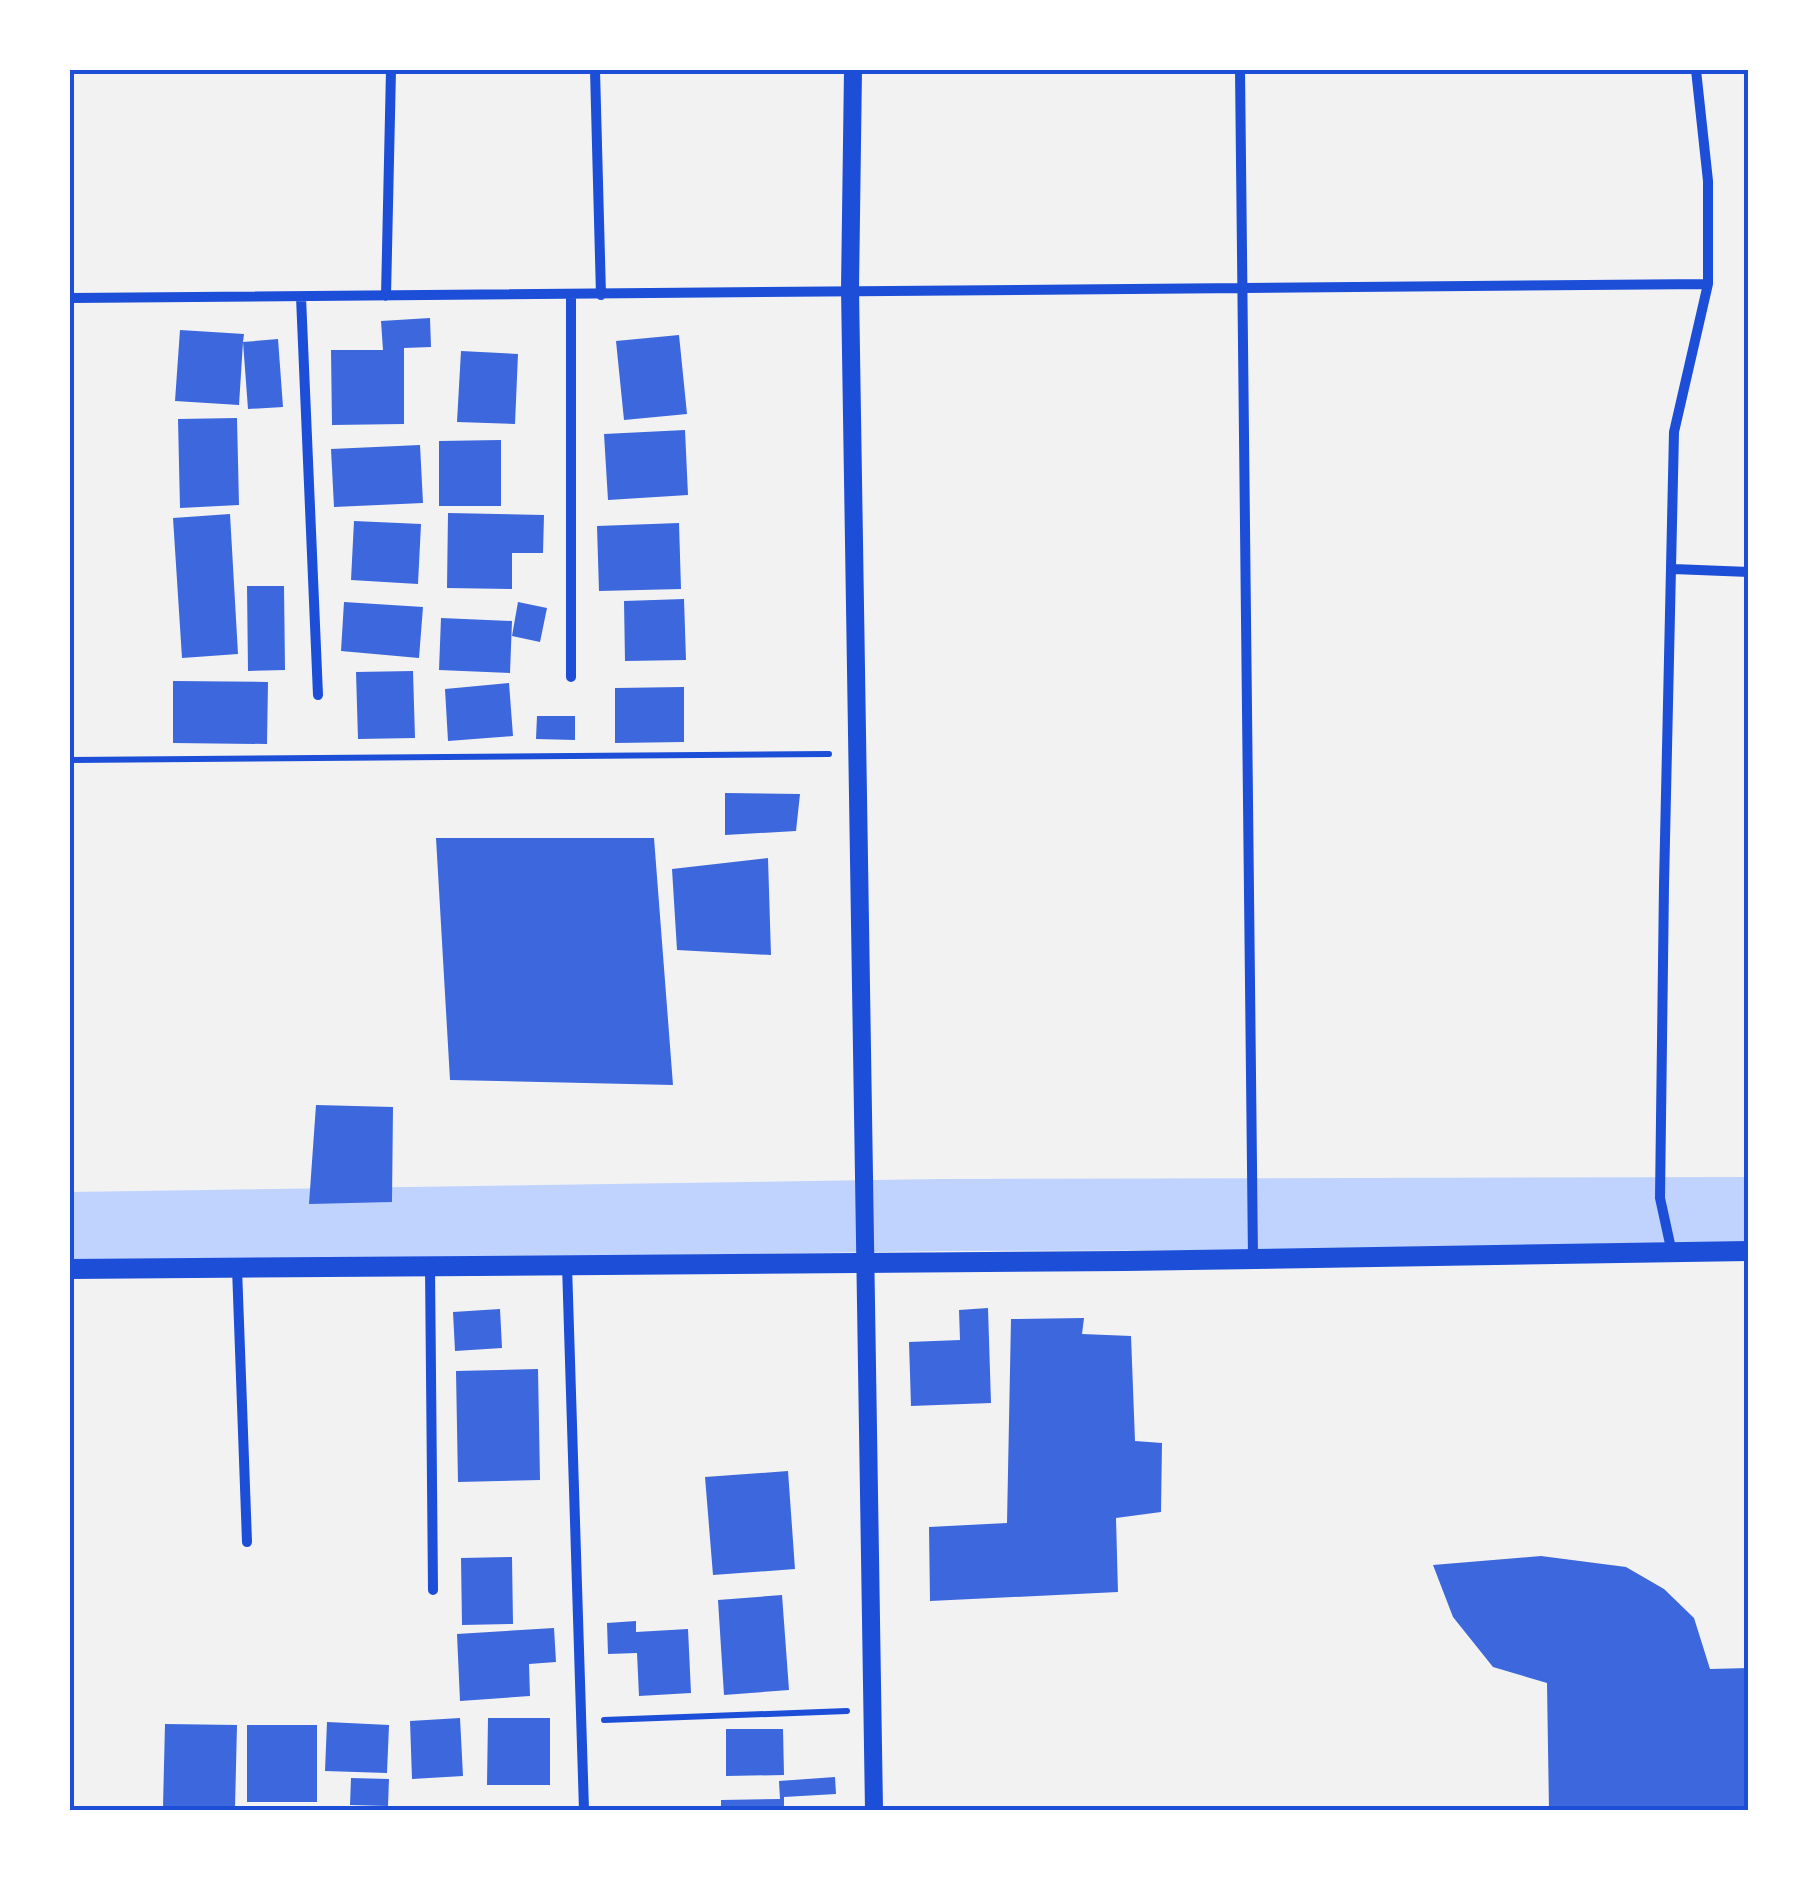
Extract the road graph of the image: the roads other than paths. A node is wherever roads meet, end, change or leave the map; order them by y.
1 (391, 70) edge
2 (595, 70) edge
3 (852, 70) edge
4 (1240, 70) edge
5 (1696, 70) edge
6 (1708, 284) junction
7 (850, 288) junction
8 (1239, 290) junction
9 (571, 295) junction
10 (601, 295) junction
11 (386, 296) junction
12 (301, 297) junction
13 (70, 298) edge
14 (1673, 569) junction
15 (1749, 572) edge
16 (571, 677) dead end
17 (318, 694) dead end
18 (1749, 1251) edge
19 (1672, 1253) junction
20 (1253, 1258) junction
21 (867, 1262) junction
22 (567, 1265) junction
23 (430, 1266) junction
24 (237, 1267) junction
25 (70, 1269) edge
26 (247, 1542) dead end
27 (433, 1590) dead end
28 (584, 1810) edge
29 (874, 1810) edge

1 - 11 street
2 - 10 street
3 - 7 street
4 - 8 street
5 - 6 street
6 - 8 street
6 - 14 street
7 - 8 street
7 - 10 street
7 - 21 street
8 - 20 street
9 - 10 street
9 - 11 street
9 - 16 street
11 - 12 street
12 - 13 street
12 - 17 street
14 - 15 street
14 - 19 street
18 - 19 main road
19 - 20 main road
20 - 21 main road
21 - 22 main road
21 - 29 street
22 - 23 main road
22 - 28 street
23 - 24 main road
23 - 27 street
24 - 25 main road
24 - 26 street

